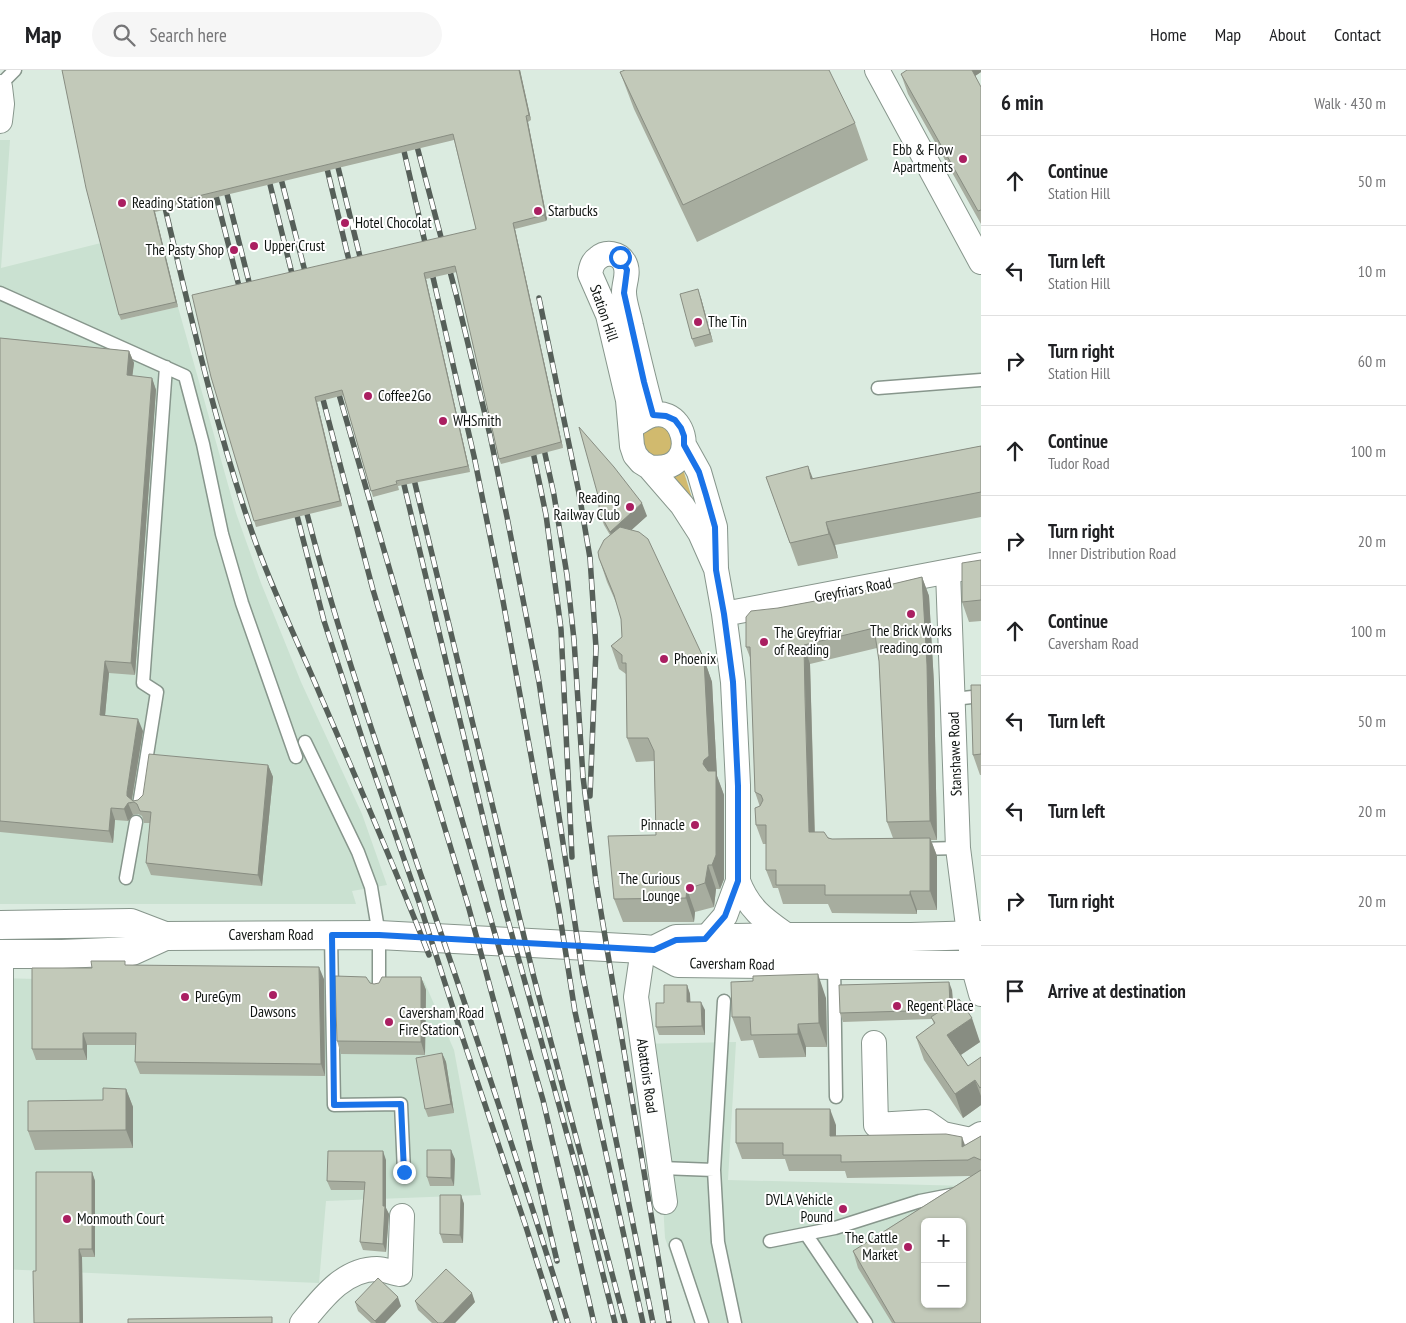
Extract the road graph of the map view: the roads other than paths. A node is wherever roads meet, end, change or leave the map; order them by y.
1 (15, 70) edge
2 (880, 71) edge
3 (0, 86) edge
4 (0, 122) edge
5 (981, 262) edge
6 (0, 293) edge
7 (166, 368) junction
8 (981, 380) edge
9 (878, 388) dead end
10 (653, 415) junction
11 (631, 437) junction
12 (684, 445) junction
13 (649, 467) junction
14 (981, 565) edge
15 (716, 570) junction
16 (948, 572) junction
17 (724, 614) junction
18 (981, 696) edge
19 (954, 699) junction
20 (305, 742) dead end
21 (296, 757) dead end
22 (139, 805) edge
23 (136, 822) dead end
24 (958, 848) junction
25 (909, 849) edge
26 (126, 878) dead end
27 (738, 881) junction
28 (0, 925) edge
29 (332, 935) junction
30 (379, 935) junction
31 (165, 936) junction
32 (789, 937) junction
33 (705, 939) junction
34 (972, 947) edge
35 (648, 949) junction
36 (0, 954) edge
37 (834, 965) junction
38 (379, 989) edge
39 (981, 994) edge
40 (724, 1001) dead end
41 (874, 1042) dead end
42 (836, 1097) dead end
43 (981, 1134) edge
44 (661, 1168) junction
45 (714, 1170) junction
46 (404, 1172) dead end
47 (981, 1181) edge
48 (666, 1202) dead end
49 (1, 1210) edge
50 (402, 1216) dead end
51 (806, 1234) junction
52 (770, 1241) dead end
53 (676, 1245) dead end
54 (2, 1323) edge
55 (302, 1323) edge
56 (702, 1323) edge
57 (735, 1323) edge
58 (866, 1323) edge

1 - 3 lane
2 - 5 street
3 - 4 street
6 - 7 lane
7 - 21 lane
7 - 22 lane
8 - 9 lane
10 - 11 street
10 - 11 street, Station Hill
10 - 12 street, Station Hill
11 - 13 street, Station Hill
12 - 13 street
12 - 15 street, Station Hill
13 - 15 street, Station Hill
14 - 16 street, Greyfriars Road
15 - 17 street, Station Hill
16 - 17 street, Greyfriars Road
16 - 19 street, Stanshawe Road
17 - 27 street, Station Hill
18 - 19 lane
19 - 24 street, Stanshawe Road
20 - 30 lane
23 - 26 lane
24 - 25 lane
24 - 34 street, Stanshawe Road
27 - 32 street
27 - 33 street
28 - 31 main road, Caversham Road
29 - 30 main road, Caversham Road
29 - 31 main road, Caversham Road
29 - 46 lane
30 - 35 main road, Caversham Road
30 - 38 lane
31 - 36 main road, Caversham Road
32 - 33 main road, Caversham Road
32 - 34 main road, Caversham Road
33 - 35 main road, Caversham Road
34 - 37 main road, Caversham Road
34 - 39 street, Stanshawe Road
35 - 37 main road, Caversham Road
35 - 44 street, Abattoirs Road
36 - 49 street
37 - 42 lane
40 - 45 lane
41 - 43 street
44 - 45 lane
44 - 48 street, Abattoirs Road
45 - 57 lane
47 - 51 lane
49 - 54 street
50 - 55 street
51 - 52 lane
51 - 58 lane
53 - 56 lane

